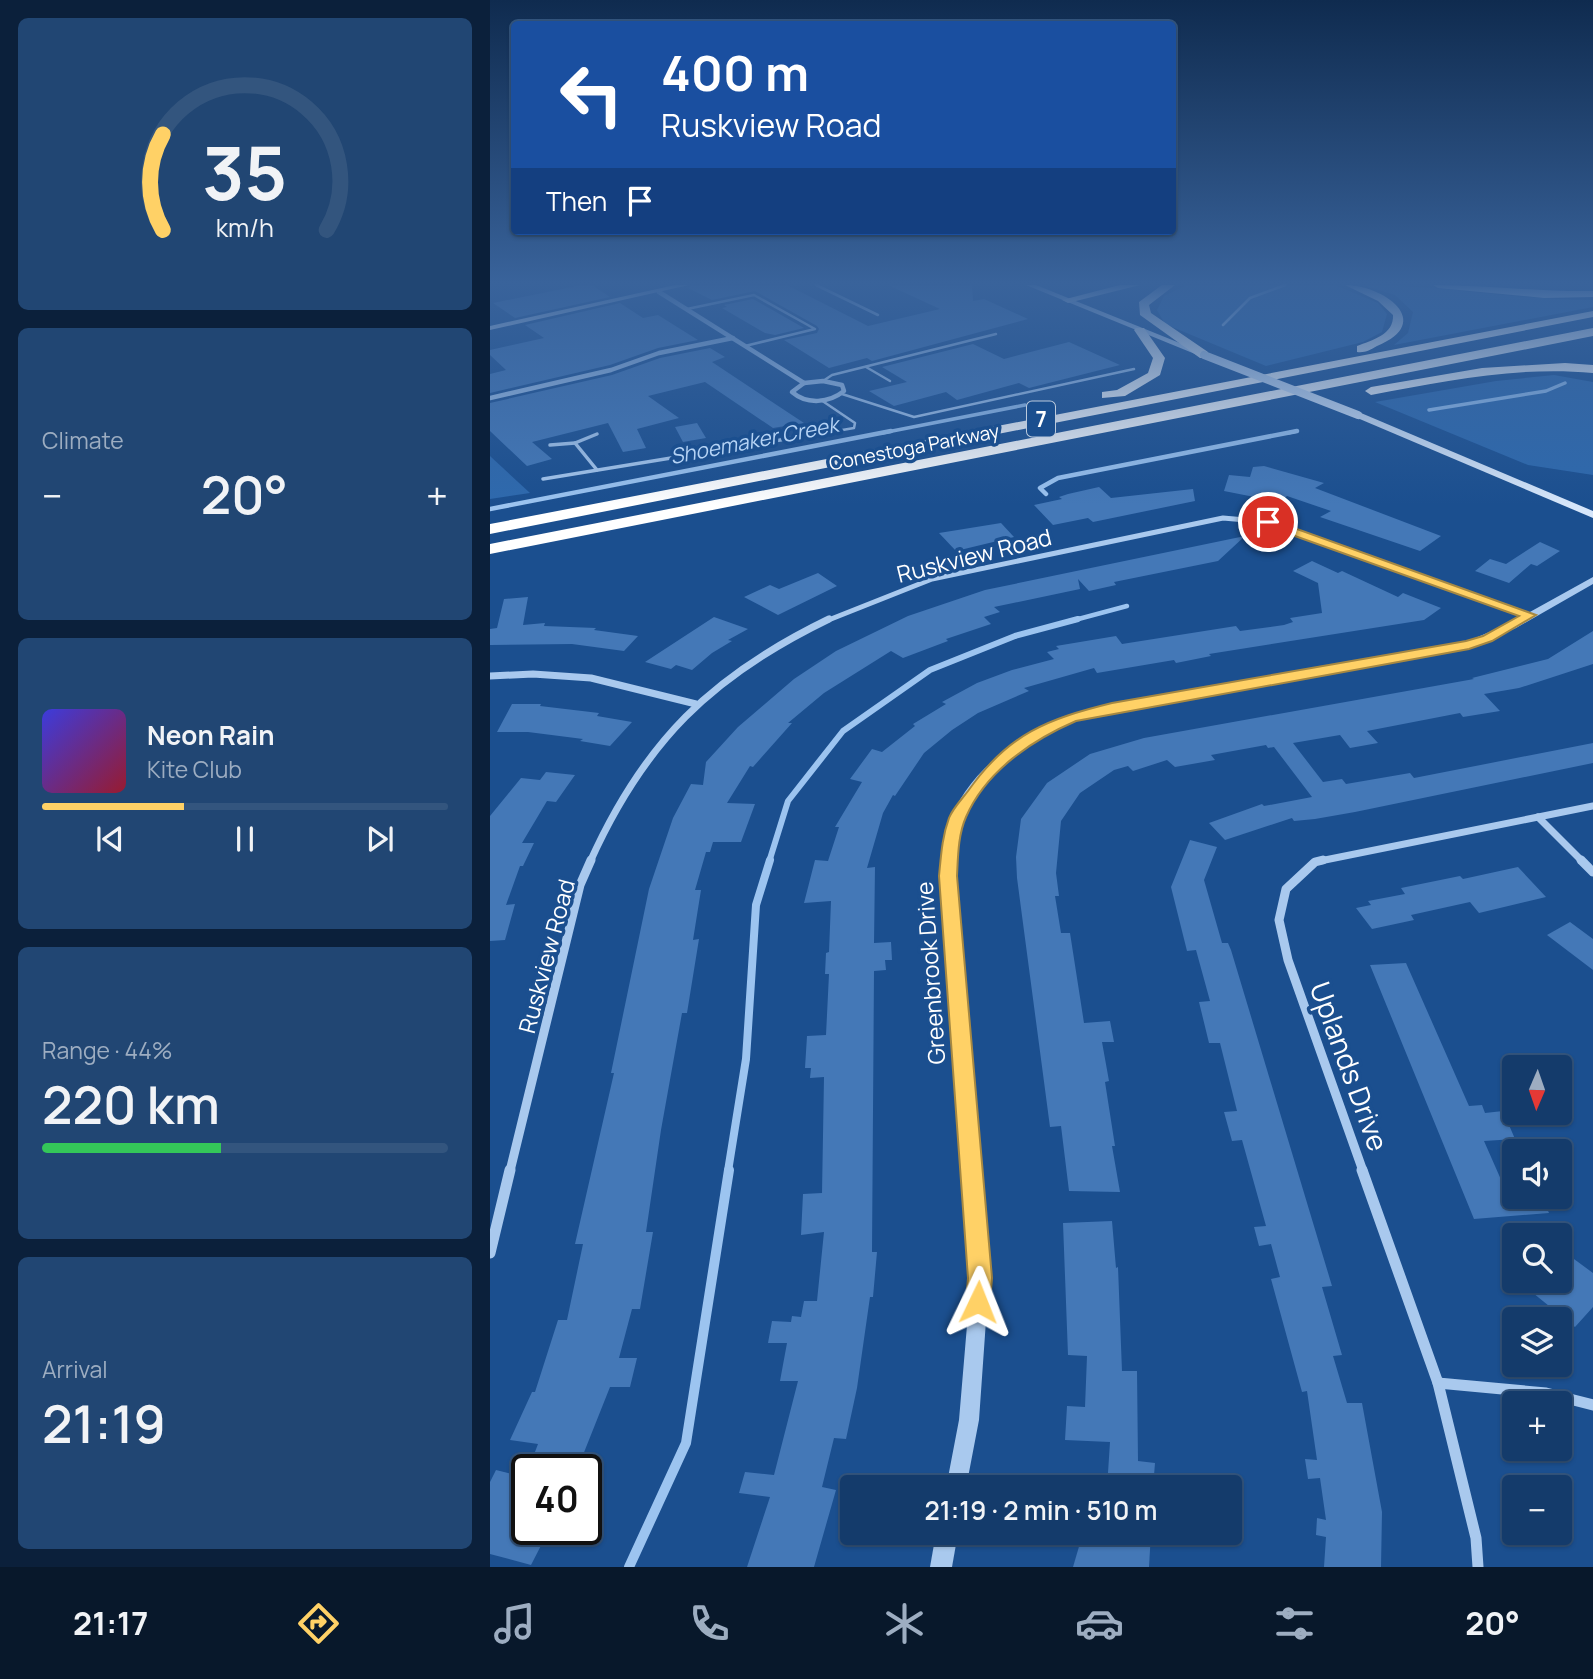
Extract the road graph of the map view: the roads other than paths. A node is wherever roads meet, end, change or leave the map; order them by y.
1 (645, 358) edge
2 (764, 358) edge
3 (901, 358) edge
4 (1159, 358) edge
5 (1213, 358) edge
6 (1325, 358) edge
7 (1361, 358) edge
8 (1462, 358) edge
9 (866, 367) junction
10 (1134, 369) dead end
11 (1593, 369) edge
12 (823, 381) junction
13 (890, 381) dead end
14 (804, 383) junction
15 (842, 394) junction
16 (490, 398) edge
17 (1151, 398) junction
18 (821, 400) junction
19 (597, 434) dead end
20 (575, 443) junction
21 (550, 445) dead end
22 (930, 464) junction
23 (597, 470) junction
24 (543, 479) dead end
25 (1593, 515) edge
26 (490, 518) edge
27 (490, 529) edge
28 (490, 549) edge
29 (1593, 580) edge
30 (1530, 615) junction
31 (490, 677) edge
32 (696, 704) junction
33 (1593, 806) edge
34 (1538, 817) junction
35 (1593, 872) edge
36 (490, 1253) edge
37 (1438, 1383) junction
38 (1593, 1405) edge
39 (958, 1475) edge
40 (945, 1545) edge
41 (941, 1567) edge
42 (1478, 1567) edge

1 - 16 street
2 - 14 street
3 - 9 lane
4 - 26 highway
5 - 25 main road, bridge
6 - 17 highway
7 - 17 highway, Conestoga Parkway / 7
8 - 22 highway, Conestoga Parkway / 7
9 - 12 lane
9 - 13 lane
10 - 15 lane
11 - 22 highway
12 - 14 street
12 - 15 street
14 - 18 street
15 - 18 street
17 - 27 highway, Conestoga Parkway / 7
18 - 23 lane
19 - 20 lane
20 - 21 lane
20 - 23 lane
22 - 28 highway, Conestoga Parkway / 7
23 - 24 lane
29 - 30 street, Greenbrook Drive
30 - 32 street, Ruskview Road
30 - 39 street, Greenbrook Drive
31 - 32 street
32 - 36 street, Ruskview Road
33 - 34 street, Uplands Drive
34 - 35 street
34 - 37 street, Uplands Drive
37 - 38 street
37 - 42 street, Uplands Drive
40 - 41 street

